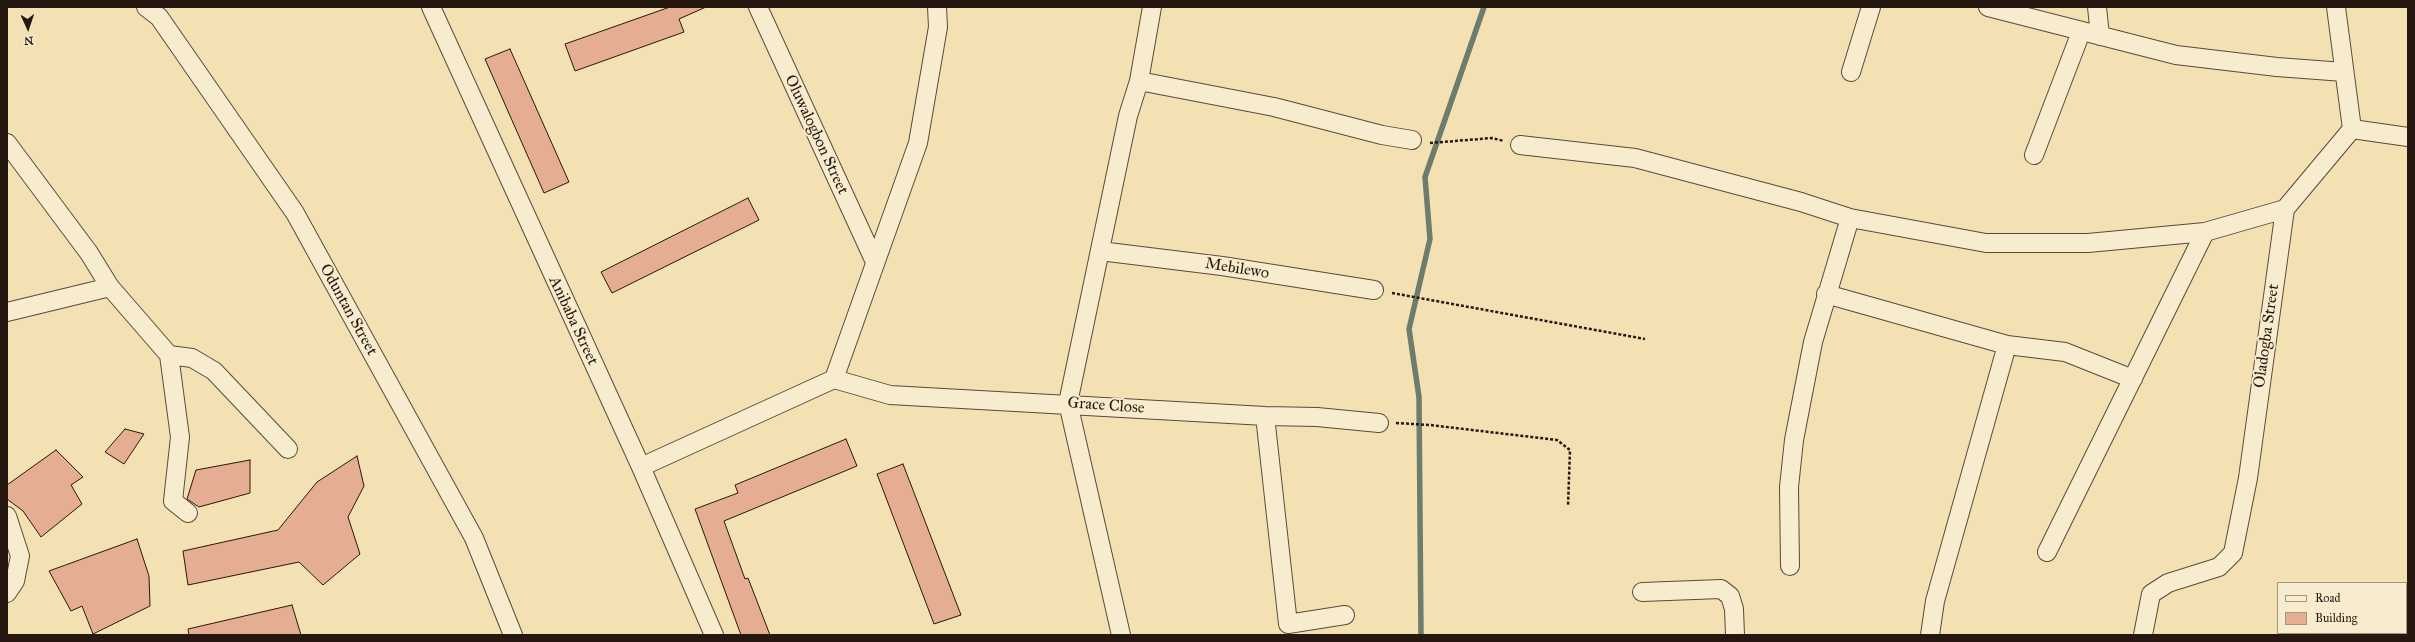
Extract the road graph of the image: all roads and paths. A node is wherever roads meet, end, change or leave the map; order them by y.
1 (146, 7) edge
2 (431, 7) edge
3 (758, 7) edge
4 (938, 7) edge
5 (1152, 7) edge
6 (1871, 7) edge
7 (1988, 7) edge
8 (2097, 7) edge
9 (2336, 7) edge
10 (2081, 32) junction
11 (2100, 36) junction
12 (1851, 72) dead end
13 (2344, 72) junction
14 (1139, 81) junction
15 (2352, 129) junction
16 (2408, 137) edge
17 (1412, 140) dead end
18 (8, 143) edge
19 (1432, 144) dead end
20 (1520, 145) joint
21 (2034, 155) dead end
22 (2285, 208) junction
23 (1850, 218) junction
24 (2206, 232) junction
25 (1100, 250) junction
26 (875, 262) junction
27 (110, 287) junction
28 (1374, 290) dead end
29 (1826, 294) junction
30 (1409, 296) dead end
31 (7, 312) edge
32 (1645, 339) dead end
33 (2007, 345) junction
34 (169, 355) junction
35 (834, 379) junction
36 (2133, 379) junction
37 (1068, 403) junction
38 (1265, 416) junction
39 (1379, 423) dead end
40 (1416, 424) dead end
41 (288, 449) dead end
42 (641, 467) junction
43 (1568, 506) dead end
44 (188, 513) dead end
45 (7, 516) edge
46 (2047, 552) dead end
47 (1790, 566) dead end
48 (1642, 592) dead end
49 (7, 593) edge
50 (1345, 616) dead end
51 (1290, 630) edge
52 (513, 635) edge
53 (714, 635) edge
54 (1121, 635) edge
55 (1735, 635) edge
56 (1930, 635) edge
57 (2143, 635) edge

1 - 52 street, Oduntan Street
2 - 42 street, Anibaba Street
3 - 26 street, Oluwalogbon Street
4 - 26 street
5 - 14 street
6 - 12 street
7 - 10 street
8 - 11 street
9 - 13 street
10 - 11 street
10 - 21 street
11 - 13 street
13 - 15 street
14 - 17 street
14 - 25 street
15 - 16 street
15 - 22 street
18 - 27 street
19 - 20 path
20 - 23 street
22 - 24 street
22 - 57 street, Oladogba Street
23 - 24 street
23 - 29 street
24 - 36 street
25 - 28 street, Mebilewo
25 - 37 street
26 - 35 street
27 - 31 street
27 - 34 street
29 - 33 street
29 - 47 street
30 - 32 path
33 - 36 street
33 - 56 street
34 - 41 street
34 - 44 street
35 - 37 street, Grace Close
35 - 42 street
36 - 46 street
37 - 38 street, Grace Close
37 - 54 street
38 - 39 street, Grace Close
38 - 51 street
40 - 43 path
42 - 53 street, Anibaba Street
45 - 49 street
48 - 55 street
50 - 51 street

